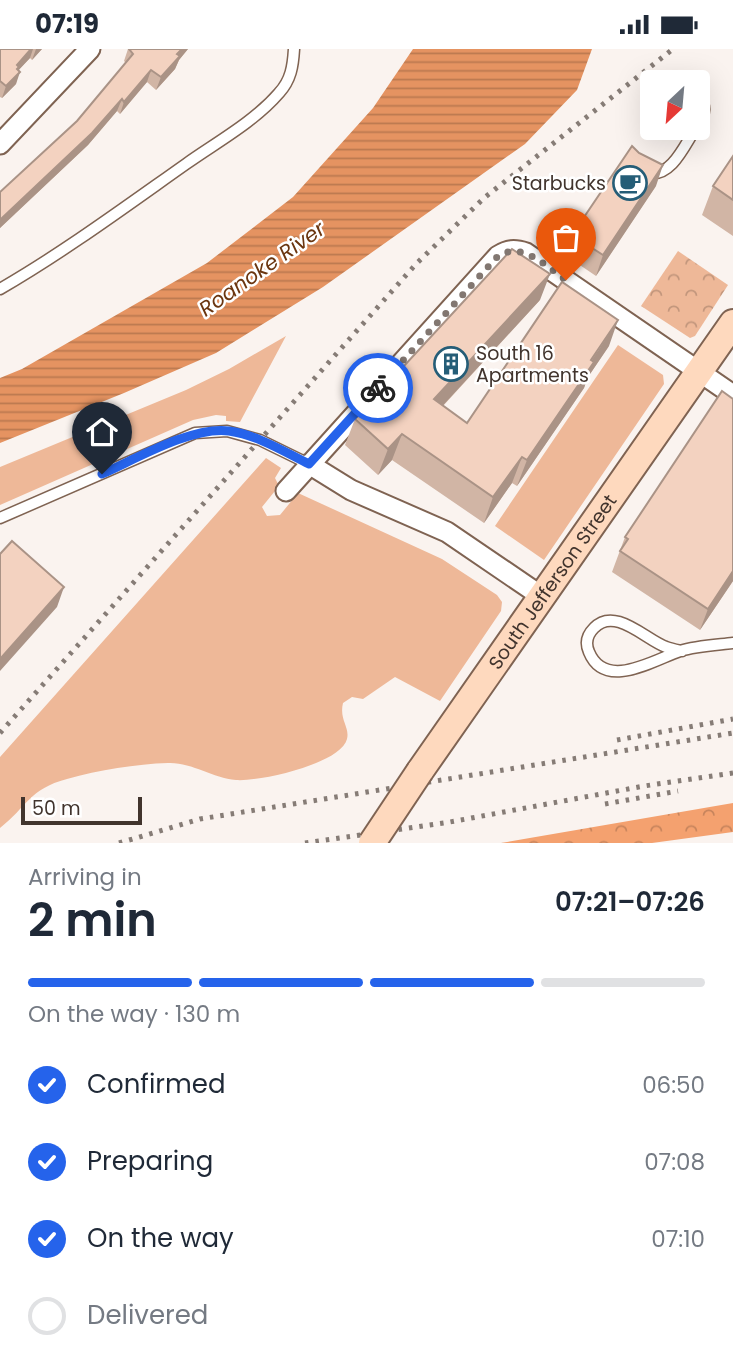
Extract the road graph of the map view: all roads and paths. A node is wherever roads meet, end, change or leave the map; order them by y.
1 (90, 49) edge
2 (294, 49) edge
3 (688, 140) edge
4 (0, 145) edge
5 (638, 169) edge
6 (0, 289) edge
7 (733, 323) edge
8 (699, 373) junction
9 (733, 395) edge
10 (309, 464) junction
11 (286, 491) dead end
12 (0, 518) edge
13 (541, 596) junction
14 (733, 643) edge
15 (682, 651) junction
16 (372, 843) edge

1 - 4 street
2 - 6 lane
3 - 5 lane
7 - 8 main road, South Jefferson Street
8 - 9 street
8 - 10 street
8 - 13 main road, South Jefferson Street
10 - 11 street
10 - 12 lane
10 - 13 street
13 - 16 main road, South Jefferson Street, bridge
14 - 15 lane
15 - 15 lane

